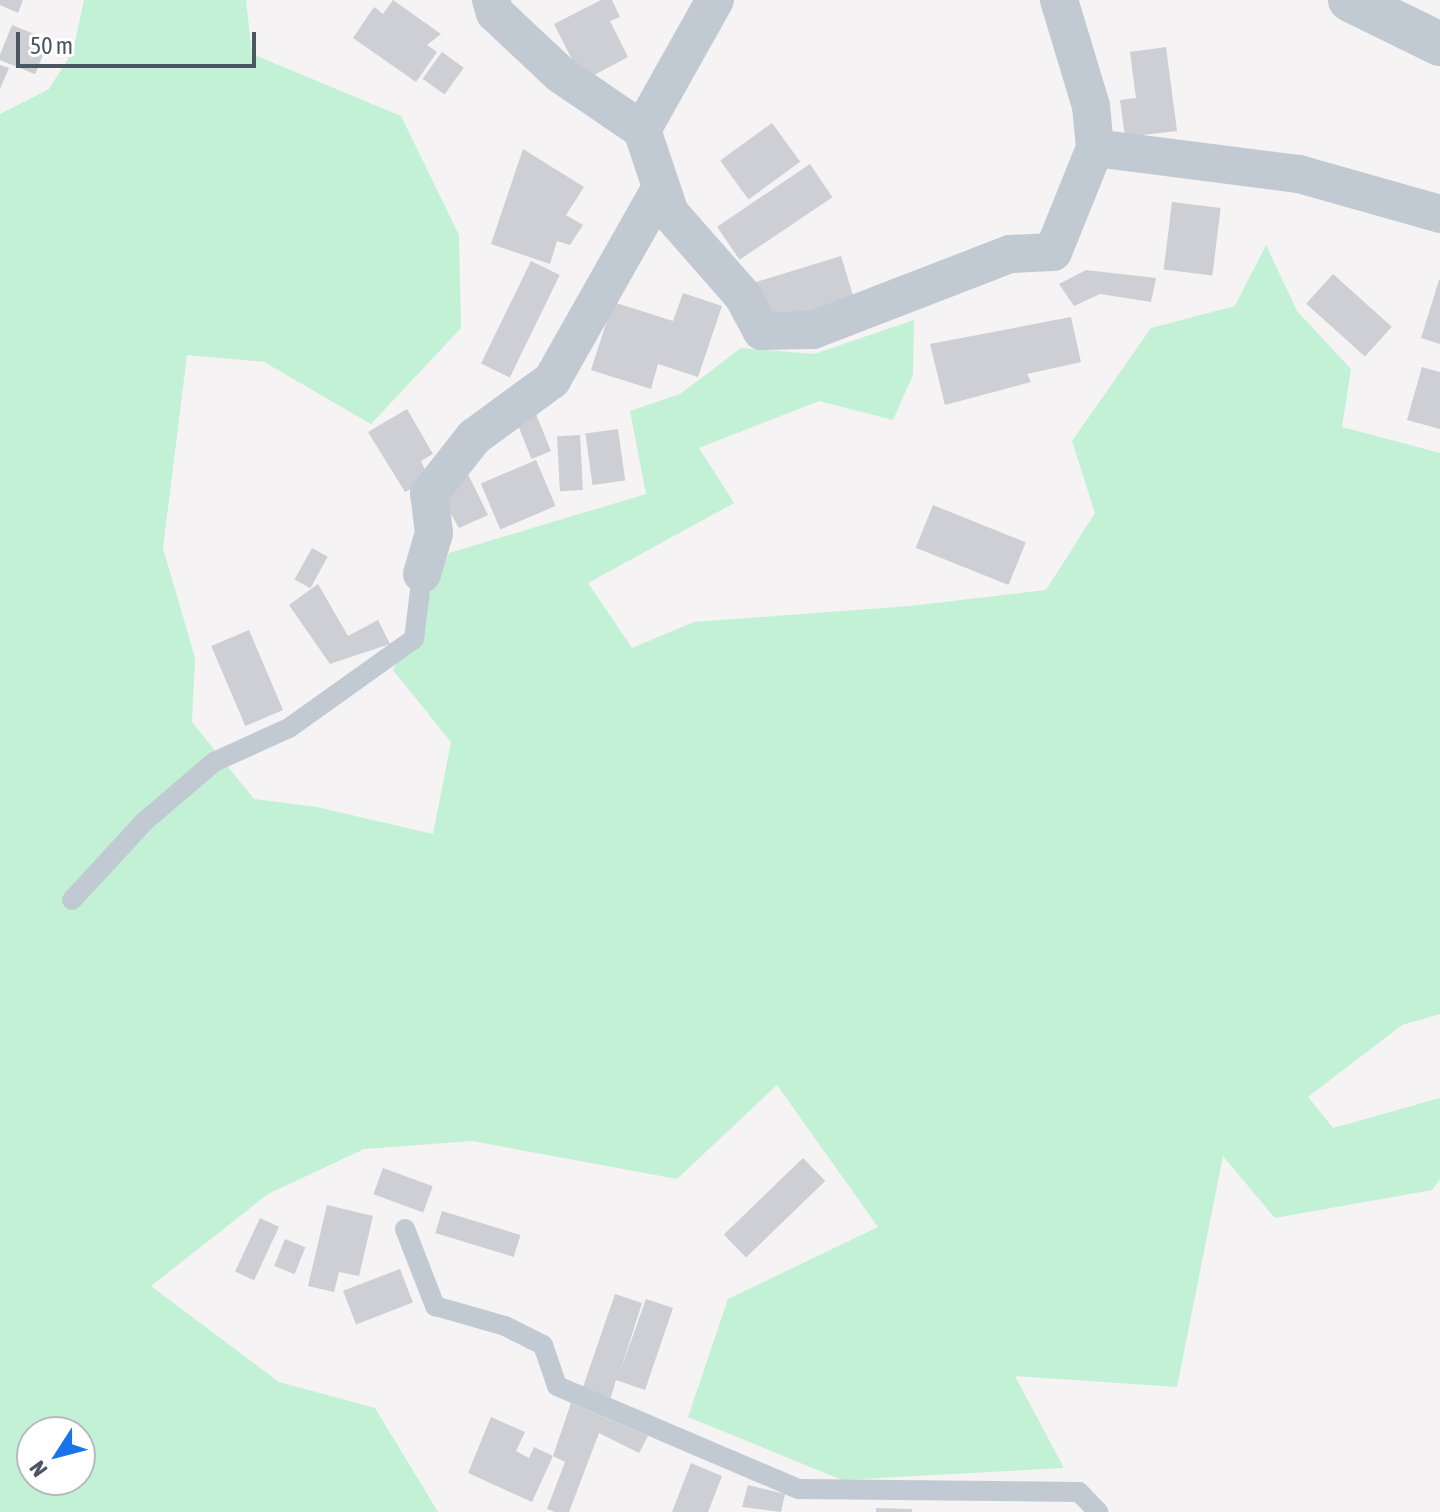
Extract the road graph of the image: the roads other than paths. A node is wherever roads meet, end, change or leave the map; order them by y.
1 (491, 0) edge
2 (715, 0) edge
3 (1059, 0) edge
4 (1350, 0) edge
5 (1440, 44) edge
6 (642, 130) junction
7 (1095, 148) junction
8 (660, 189) junction
9 (1440, 214) edge
10 (422, 574) joint
11 (72, 900) dead end
12 (405, 1229) dead end
13 (1098, 1512) edge

1 - 6 street
2 - 6 street
3 - 7 street
4 - 5 street
6 - 8 street
7 - 8 street
7 - 9 street
8 - 10 street
10 - 11 lane
12 - 13 lane

